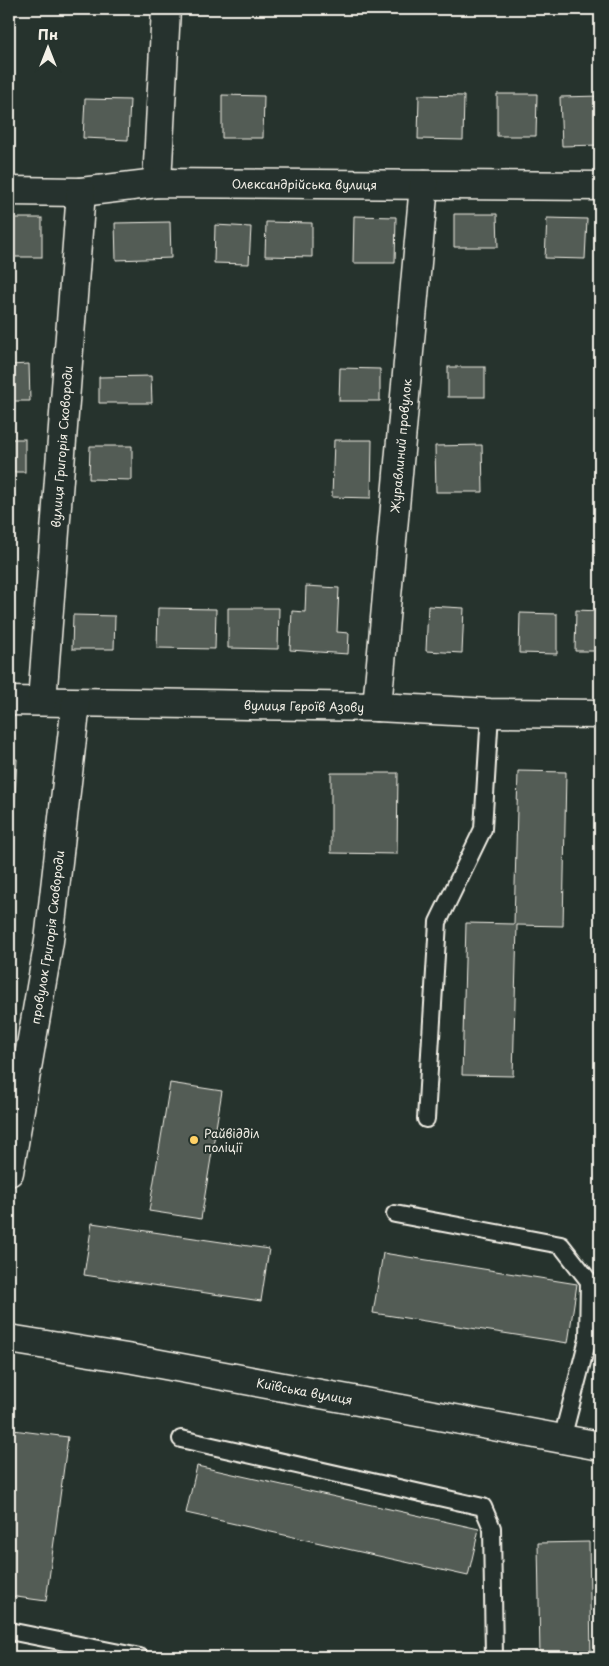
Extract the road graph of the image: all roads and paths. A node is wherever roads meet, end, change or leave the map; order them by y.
1 (166, 9) edge
2 (157, 183) junction
3 (424, 185) junction
4 (600, 186) edge
5 (9, 191) edge
6 (80, 192) junction
7 (9, 700) edge
8 (42, 701) junction
9 (76, 703) junction
10 (377, 707) junction
11 (490, 713) junction
12 (600, 714) edge
13 (426, 1119) dead end
14 (9, 1172) edge
15 (395, 1214) dead end
16 (9, 1339) edge
17 (181, 1439) dead end
18 (562, 1439) junction
19 (600, 1446) edge
20 (9, 1631) edge
21 (140, 1657) edge
22 (494, 1657) edge

1 - 2 street
2 - 3 street, Олександрійська вулиця
2 - 6 street, Олександрійська вулиця
3 - 4 street, Олександрійська вулиця
3 - 10 street, Журавлиний провулок
5 - 6 street, Олександрійська вулиця
6 - 8 street, вулиця Григорія Сковороди
7 - 8 street, вулиця Героїв Азову
8 - 9 street, вулиця Героїв Азову
9 - 10 street, вулиця Героїв Азову
9 - 14 street, провулок Григорія Сковороди
10 - 11 street, вулиця Героїв Азову
11 - 12 street, вулиця Героїв Азову
11 - 13 lane
15 - 18 lane
16 - 18 street, Київська вулиця
17 - 22 lane
18 - 19 street, Київська вулиця
20 - 21 lane

